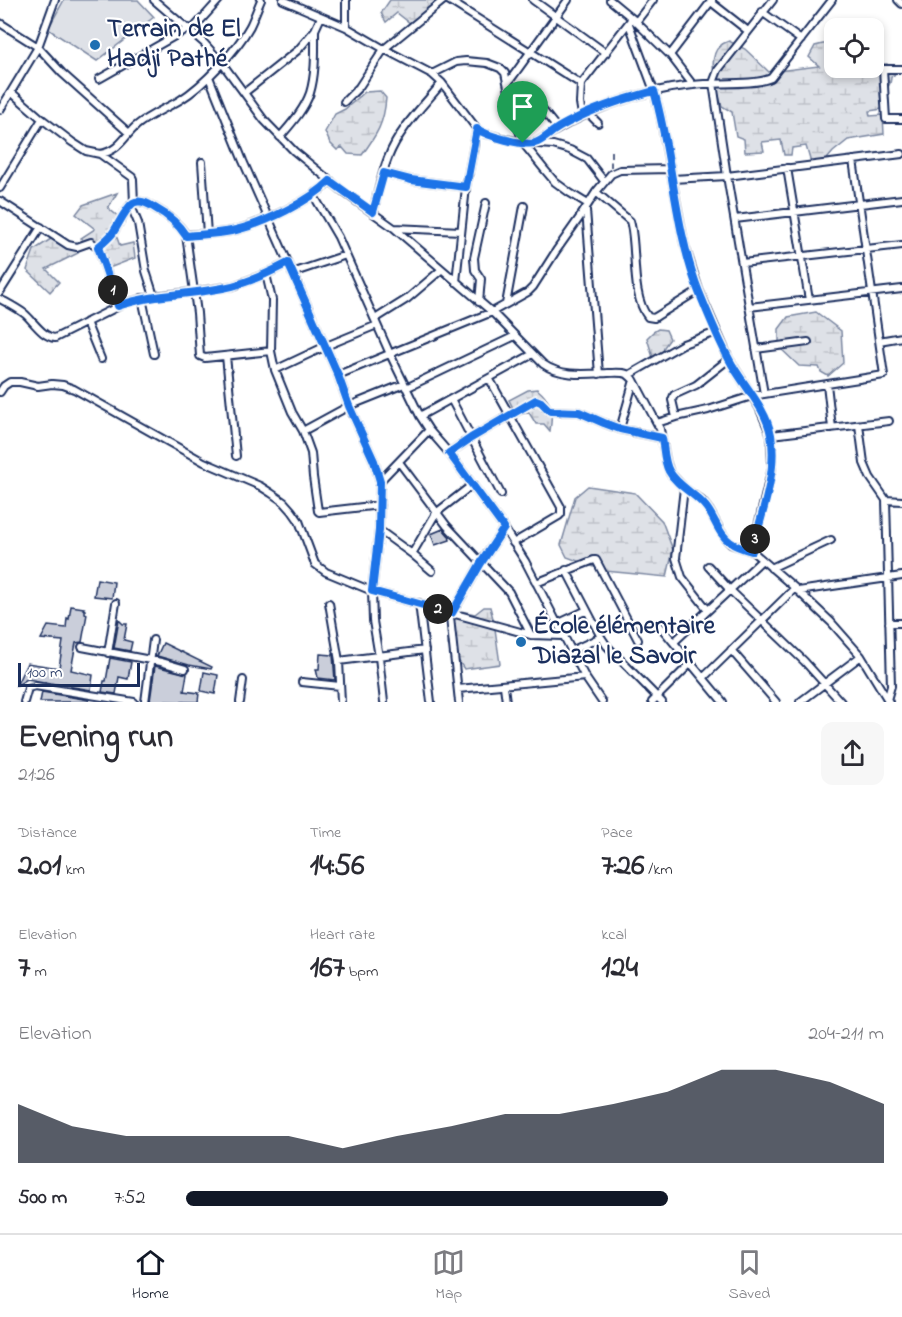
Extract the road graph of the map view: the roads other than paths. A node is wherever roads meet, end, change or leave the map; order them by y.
1 (55, 0) edge
2 (154, 0) edge
3 (219, 0) edge
4 (261, 0) edge
5 (283, 0) edge
6 (346, 0) edge
7 (446, 0) edge
8 (533, 0) edge
9 (568, 0) edge
10 (610, 0) edge
11 (653, 0) edge
12 (773, 0) edge
13 (898, 0) edge
14 (712, 1) edge
15 (829, 1) edge
16 (902, 4) edge
17 (762, 12) junction
18 (556, 16) junction
19 (321, 17) junction
20 (632, 21) junction
21 (0, 24) edge
22 (346, 27) junction
23 (190, 29) junction
24 (315, 30) junction
25 (748, 31) junction
26 (801, 40) junction
27 (38, 48) junction
28 (384, 49) junction
29 (530, 52) junction
30 (606, 53) junction
31 (670, 55) junction
32 (222, 63) junction
33 (902, 69) edge
34 (432, 74) junction
35 (209, 77) junction
36 (99, 79) dead end
37 (442, 83) junction
38 (508, 83) junction
39 (713, 83) junction
40 (581, 84) junction
41 (693, 85) junction
42 (654, 91) junction
43 (11, 92) junction
44 (244, 93) junction
45 (344, 102) dead end
46 (541, 108) dead end
47 (0, 110) edge
48 (585, 114) junction
49 (42, 119) junction
50 (902, 119) edge
51 (598, 123) dead end
52 (557, 128) junction
53 (477, 129) junction
54 (129, 133) junction
55 (279, 137) junction
56 (523, 143) junction
57 (535, 143) junction
58 (100, 154) junction
59 (902, 154) edge
60 (853, 160) junction
61 (202, 162) dead end
62 (787, 168) junction
63 (670, 169) junction
64 (384, 173) junction
65 (727, 176) junction
66 (672, 179) junction
67 (330, 181) junction
68 (604, 181) junction
69 (466, 187) junction
70 (0, 188) edge
71 (596, 192) junction
72 (314, 196) junction
73 (902, 199) edge
74 (0, 201) edge
75 (486, 203) dead end
76 (132, 204) junction
77 (860, 204) junction
78 (524, 206) dead end
79 (586, 207) junction
80 (373, 212) junction
81 (794, 212) junction
82 (270, 218) junction
83 (735, 219) junction
84 (41, 227) junction
85 (394, 228) junction
86 (461, 231) junction
87 (207, 234) junction
88 (186, 236) junction
89 (902, 245) edge
90 (98, 247) junction
91 (866, 249) junction
92 (346, 255) junction
93 (801, 257) junction
94 (288, 263) junction
95 (742, 263) junction
96 (441, 270) junction
97 (292, 273) junction
98 (266, 274) junction
99 (456, 282) junction
100 (902, 289) edge
101 (699, 290) junction
102 (0, 292) edge
103 (193, 292) junction
104 (872, 293) junction
105 (154, 296) junction
106 (142, 298) junction
107 (0, 299) edge
108 (809, 300) junction
109 (479, 302) junction
110 (506, 304) junction
111 (118, 306) junction
112 (749, 307) junction
113 (492, 312) junction
114 (86, 322) junction
115 (376, 322) junction
116 (717, 332) junction
117 (515, 336) junction
118 (902, 337) edge
119 (879, 341) junction
120 (808, 342) dead end
121 (326, 346) junction
122 (756, 349) junction
123 (271, 351) junction
124 (154, 354) dead end
125 (390, 354) junction
126 (533, 354) junction
127 (226, 356) junction
128 (101, 359) dead end
129 (729, 359) junction
130 (275, 370) junction
131 (599, 374) junction
132 (338, 375) junction
133 (489, 378) junction
134 (631, 378) junction
135 (827, 384) junction
136 (405, 386) junction
137 (0, 392) edge
138 (764, 394) junction
139 (752, 396) junction
140 (451, 399) junction
141 (349, 406) junction
142 (510, 415) junction
143 (420, 416) junction
144 (675, 417) junction
145 (889, 421) dead end
146 (657, 423) junction
147 (859, 425) junction
148 (832, 428) junction
149 (620, 429) junction
150 (429, 430) junction
151 (303, 431) junction
152 (771, 435) junction
153 (471, 438) junction
154 (662, 438) junction
155 (449, 453) junction
156 (236, 456) dead end
157 (399, 462) junction
158 (380, 481) junction
159 (472, 485) junction
160 (684, 488) junction
161 (501, 494) dead end
162 (885, 500) junction
163 (902, 501) edge
164 (380, 505) junction
165 (436, 513) junction
166 (504, 528) junction
167 (379, 530) junction
168 (831, 540) dead end
169 (513, 543) junction
170 (752, 551) junction
171 (412, 554) junction
172 (762, 560) junction
173 (481, 563) junction
174 (708, 566) dead end
175 (771, 568) junction
176 (566, 570) junction
177 (432, 571) dead end
178 (902, 576) edge
179 (888, 577) junction
180 (536, 583) junction
181 (730, 590) junction
182 (796, 590) junction
183 (372, 591) junction
184 (116, 603) dead end
185 (329, 603) dead end
186 (419, 603) junction
187 (587, 610) junction
188 (708, 610) junction
189 (452, 613) junction
190 (761, 620) junction
191 (889, 623) junction
192 (902, 623) edge
193 (557, 624) junction
194 (660, 626) dead end
195 (531, 635) junction
196 (563, 636) junction
197 (601, 637) junction
198 (153, 640) dead end
199 (638, 640) dead end
200 (674, 642) junction
201 (82, 647) dead end
202 (731, 650) junction
203 (425, 651) junction
204 (570, 651) junction
205 (108, 653) junction
206 (861, 656) junction
207 (379, 657) junction
208 (150, 660) junction
209 (339, 661) junction
210 (691, 663) junction
211 (185, 669) dead end
212 (585, 677) junction
213 (702, 678) junction
214 (243, 680) dead end
215 (302, 682) dead end
216 (824, 683) junction
217 (340, 686) junction
218 (504, 686) junction
219 (458, 689) junction
220 (657, 700) edge
221 (719, 701) edge
222 (887, 701) edge
223 (24, 702) edge
224 (134, 702) edge
225 (145, 702) edge
226 (240, 702) edge
227 (341, 702) edge
228 (384, 702) edge
229 (431, 702) edge
230 (459, 702) edge
231 (506, 702) edge
232 (602, 702) edge
233 (776, 702) edge
234 (800, 702) edge
235 (841, 702) edge

1 - 27 street
2 - 23 street
3 - 23 street
4 - 32 street
5 - 19 street
6 - 22 street
7 - 28 street
7 - 29 street
8 - 18 street
9 - 18 street
10 - 20 street
11 - 20 street
12 - 17 street
13 - 16 street
14 - 25 street
14 - 31 street
15 - 26 street
17 - 25 street
17 - 26 street
18 - 29 street
18 - 30 street
19 - 22 street
19 - 24 street
20 - 30 street
20 - 31 street
20 - 42 street
21 - 27 street
22 - 28 street
23 - 32 street
23 - 36 street
24 - 44 street
24 - 55 street
25 - 39 street
26 - 39 street
27 - 43 street
27 - 54 street
28 - 34 street
28 - 45 street
29 - 38 street
29 - 40 street
30 - 40 street
31 - 41 street
32 - 35 street
32 - 44 street
33 - 50 street
34 - 37 street
34 - 38 street
35 - 54 street
35 - 82 street
37 - 53 street
37 - 64 street
38 - 56 street
39 - 41 street
39 - 65 street
40 - 48 street
41 - 42 street
42 - 48 street
42 - 63 street
43 - 47 street
43 - 49 street
44 - 55 street
46 - 52 street
48 - 51 street
48 - 52 street
49 - 58 street
49 - 70 street
52 - 57 street
53 - 56 street
53 - 69 street
54 - 58 street
55 - 67 street
56 - 57 street
56 - 79 street
57 - 68 street
58 - 76 street
59 - 60 street
60 - 62 street
60 - 77 street
61 - 87 street
62 - 65 street
62 - 81 street
63 - 66 street
63 - 68 street
64 - 69 street
64 - 80 street
65 - 66 street
65 - 83 street
66 - 101 street
67 - 72 street
67 - 80 street
68 - 71 street
69 - 86 street
71 - 79 street
71 - 101 street
72 - 82 street
72 - 92 street
73 - 77 street
74 - 84 street
75 - 109 street
76 - 88 street
76 - 90 street
76 - 105 street
77 - 81 street
77 - 91 street
78 - 110 street
79 - 110 street
79 - 131 street
80 - 85 street
81 - 83 street
81 - 93 street
82 - 87 street
82 - 94 street
83 - 95 street
84 - 90 street
84 - 102 street
85 - 86 street
85 - 96 street
86 - 99 street
87 - 88 street
88 - 103 street
89 - 91 street
90 - 111 street
91 - 93 street
91 - 104 street
92 - 97 street
92 - 115 street
93 - 95 street
93 - 108 street
94 - 97 street
94 - 98 street
95 - 112 street
96 - 99 street
96 - 115 street
97 - 121 street
98 - 103 street
98 - 123 street
99 - 109 street
100 - 104 street
101 - 116 street
103 - 105 street
103 - 127 street
104 - 108 street
104 - 119 street
105 - 106 street
106 - 111 street
106 - 124 street
107 - 114 street
108 - 112 street
109 - 113 street
110 - 113 street
111 - 114 street
112 - 122 street
113 - 117 street
113 - 125 street
114 - 128 street
115 - 121 street
115 - 125 street
116 - 129 street
116 - 134 street
117 - 126 street
117 - 136 street
118 - 119 street
119 - 135 street
120 - 122 street
121 - 130 street
121 - 132 street
122 - 138 street
123 - 127 street
123 - 130 street
125 - 132 street
125 - 136 street
126 - 131 street
126 - 133 street
127 - 156 street
129 - 139 street
129 - 144 street
130 - 151 street
131 - 134 street
132 - 141 street
133 - 140 street
133 - 142 street
134 - 146 street
134 - 149 street
135 - 138 street
135 - 148 street
136 - 141 street
136 - 143 street
137 - 183 street
138 - 139 street
139 - 144 street
139 - 152 street
140 - 143 street
140 - 153 street
141 - 151 street
141 - 158 street
142 - 149 street
142 - 153 street
142 - 169 street
143 - 150 street
144 - 146 street
145 - 147 street
146 - 154 street
147 - 148 street
147 - 162 street
148 - 152 street
149 - 154 street
150 - 155 street
150 - 157 street
151 - 164 street
152 - 170 street
153 - 155 street
153 - 161 street
154 - 160 street
155 - 159 street
157 - 158 street
157 - 165 street
158 - 164 street
159 - 165 street
159 - 166 street
160 - 170 street
160 - 188 street
162 - 163 street
162 - 179 street
164 - 167 street
165 - 171 street
165 - 173 street
166 - 169 street
166 - 173 street
167 - 171 street
167 - 183 street
168 - 175 street
169 - 180 street
170 - 172 street
171 - 177 street
172 - 175 street
172 - 181 street
173 - 189 street
173 - 195 street
174 - 181 street
175 - 182 street
176 - 180 street
176 - 187 street
176 - 199 street
178 - 179 street
179 - 182 street
179 - 191 street
180 - 193 street
181 - 188 street
181 - 190 street
182 - 190 street
182 - 206 street
183 - 186 street
183 - 207 street
184 - 205 street
185 - 209 street
186 - 189 street
186 - 203 street
187 - 193 street
187 - 197 street
188 - 200 street
189 - 195 street
189 - 219 street
190 - 202 street
190 - 216 street
191 - 192 street
191 - 222 street
193 - 196 street
194 - 200 street
195 - 196 street
196 - 204 street
197 - 204 street
197 - 220 street
198 - 208 street
200 - 210 street
201 - 205 street
202 - 213 street
202 - 233 street
203 - 207 street
203 - 229 street
204 - 212 street
205 - 208 street
206 - 216 street
206 - 222 street
207 - 209 street
207 - 228 street
208 - 211 street
208 - 225 street
209 - 217 street
210 - 213 street
210 - 220 street
212 - 218 street
212 - 232 street
213 - 221 street
214 - 226 street
215 - 217 street
216 - 234 street
216 - 235 street
217 - 227 street
218 - 219 street
218 - 231 street
219 - 230 street
223 - 224 street

